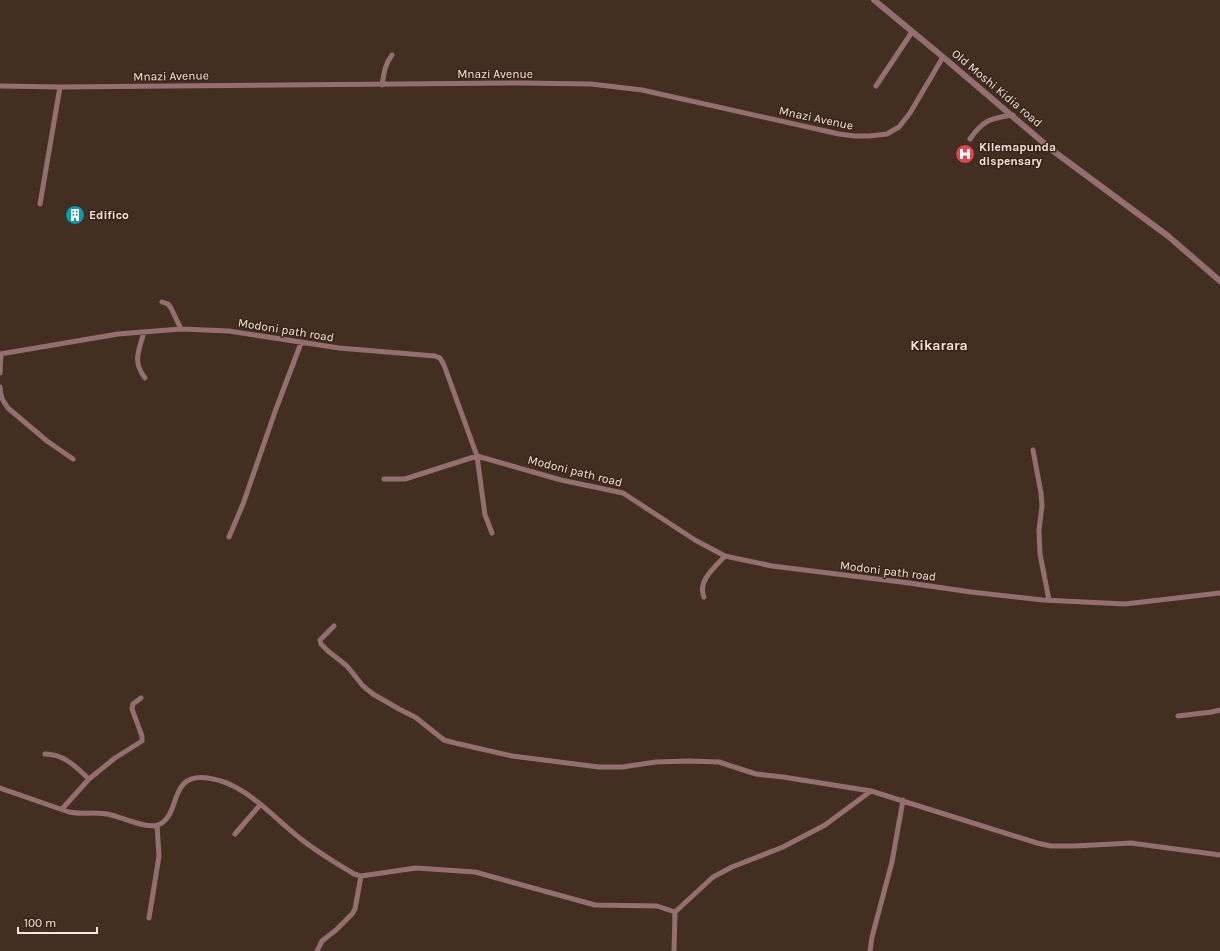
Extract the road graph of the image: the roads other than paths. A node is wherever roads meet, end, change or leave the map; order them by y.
1 (874, 0) edge
2 (912, 32) junction
3 (392, 55) dead end
4 (943, 57) junction
5 (382, 84) junction
6 (0, 86) edge
7 (876, 86) dead end
8 (60, 87) junction
9 (1013, 115) junction
10 (970, 139) dead end
11 (40, 204) dead end
12 (1220, 280) edge
13 (162, 302) dead end
14 (181, 329) junction
15 (144, 332) junction
16 (301, 343) junction
17 (0, 354) edge
18 (0, 373) edge
19 (145, 378) dead end
20 (0, 387) edge
21 (1033, 450) dead end
22 (477, 456) junction
23 (74, 459) dead end
24 (384, 479) dead end
25 (492, 533) dead end
26 (229, 537) dead end
27 (725, 556) junction
28 (1220, 593) edge
29 (704, 597) dead end
30 (1049, 600) junction
31 (334, 626) dead end
32 (142, 698) dead end
33 (1220, 710) edge
34 (1178, 716) dead end
35 (45, 754) dead end
36 (89, 779) junction
37 (0, 788) edge
38 (871, 791) junction
39 (903, 800) junction
40 (260, 805) junction
41 (62, 809) junction
42 (157, 825) junction
43 (235, 834) dead end
44 (1220, 855) edge
45 (361, 876) junction
46 (675, 912) junction
47 (149, 918) dead end
48 (317, 951) edge
49 (674, 951) edge
50 (870, 951) edge

1 - 2 street, Old Moshi Kidia road
2 - 4 street, Old Moshi Kidia road
2 - 7 street
3 - 5 street
4 - 5 street, Mnazi Avenue
4 - 9 street, Old Moshi Kidia road
5 - 8 street, Mnazi Avenue
6 - 8 street, Mnazi Avenue
8 - 11 street
9 - 10 street
9 - 12 street, Old Moshi Kidia road
13 - 14 street
14 - 15 street, Modoni path road
14 - 16 street, Modoni path road
15 - 17 street, Modoni path road
15 - 19 street
16 - 22 street, Modoni path road
16 - 26 street
17 - 18 street
20 - 23 street
21 - 30 street
22 - 24 street
22 - 25 street
22 - 27 street, Modoni path road
27 - 29 street
27 - 30 street, Modoni path road
28 - 30 street, Modoni path road
31 - 38 street
32 - 36 street
33 - 34 street
35 - 36 street
36 - 41 street
37 - 41 street
38 - 39 street
38 - 46 street
39 - 44 street
39 - 50 street
40 - 42 street
40 - 43 street
40 - 45 street
41 - 42 street
42 - 47 street
45 - 46 street
45 - 48 street
46 - 49 street

